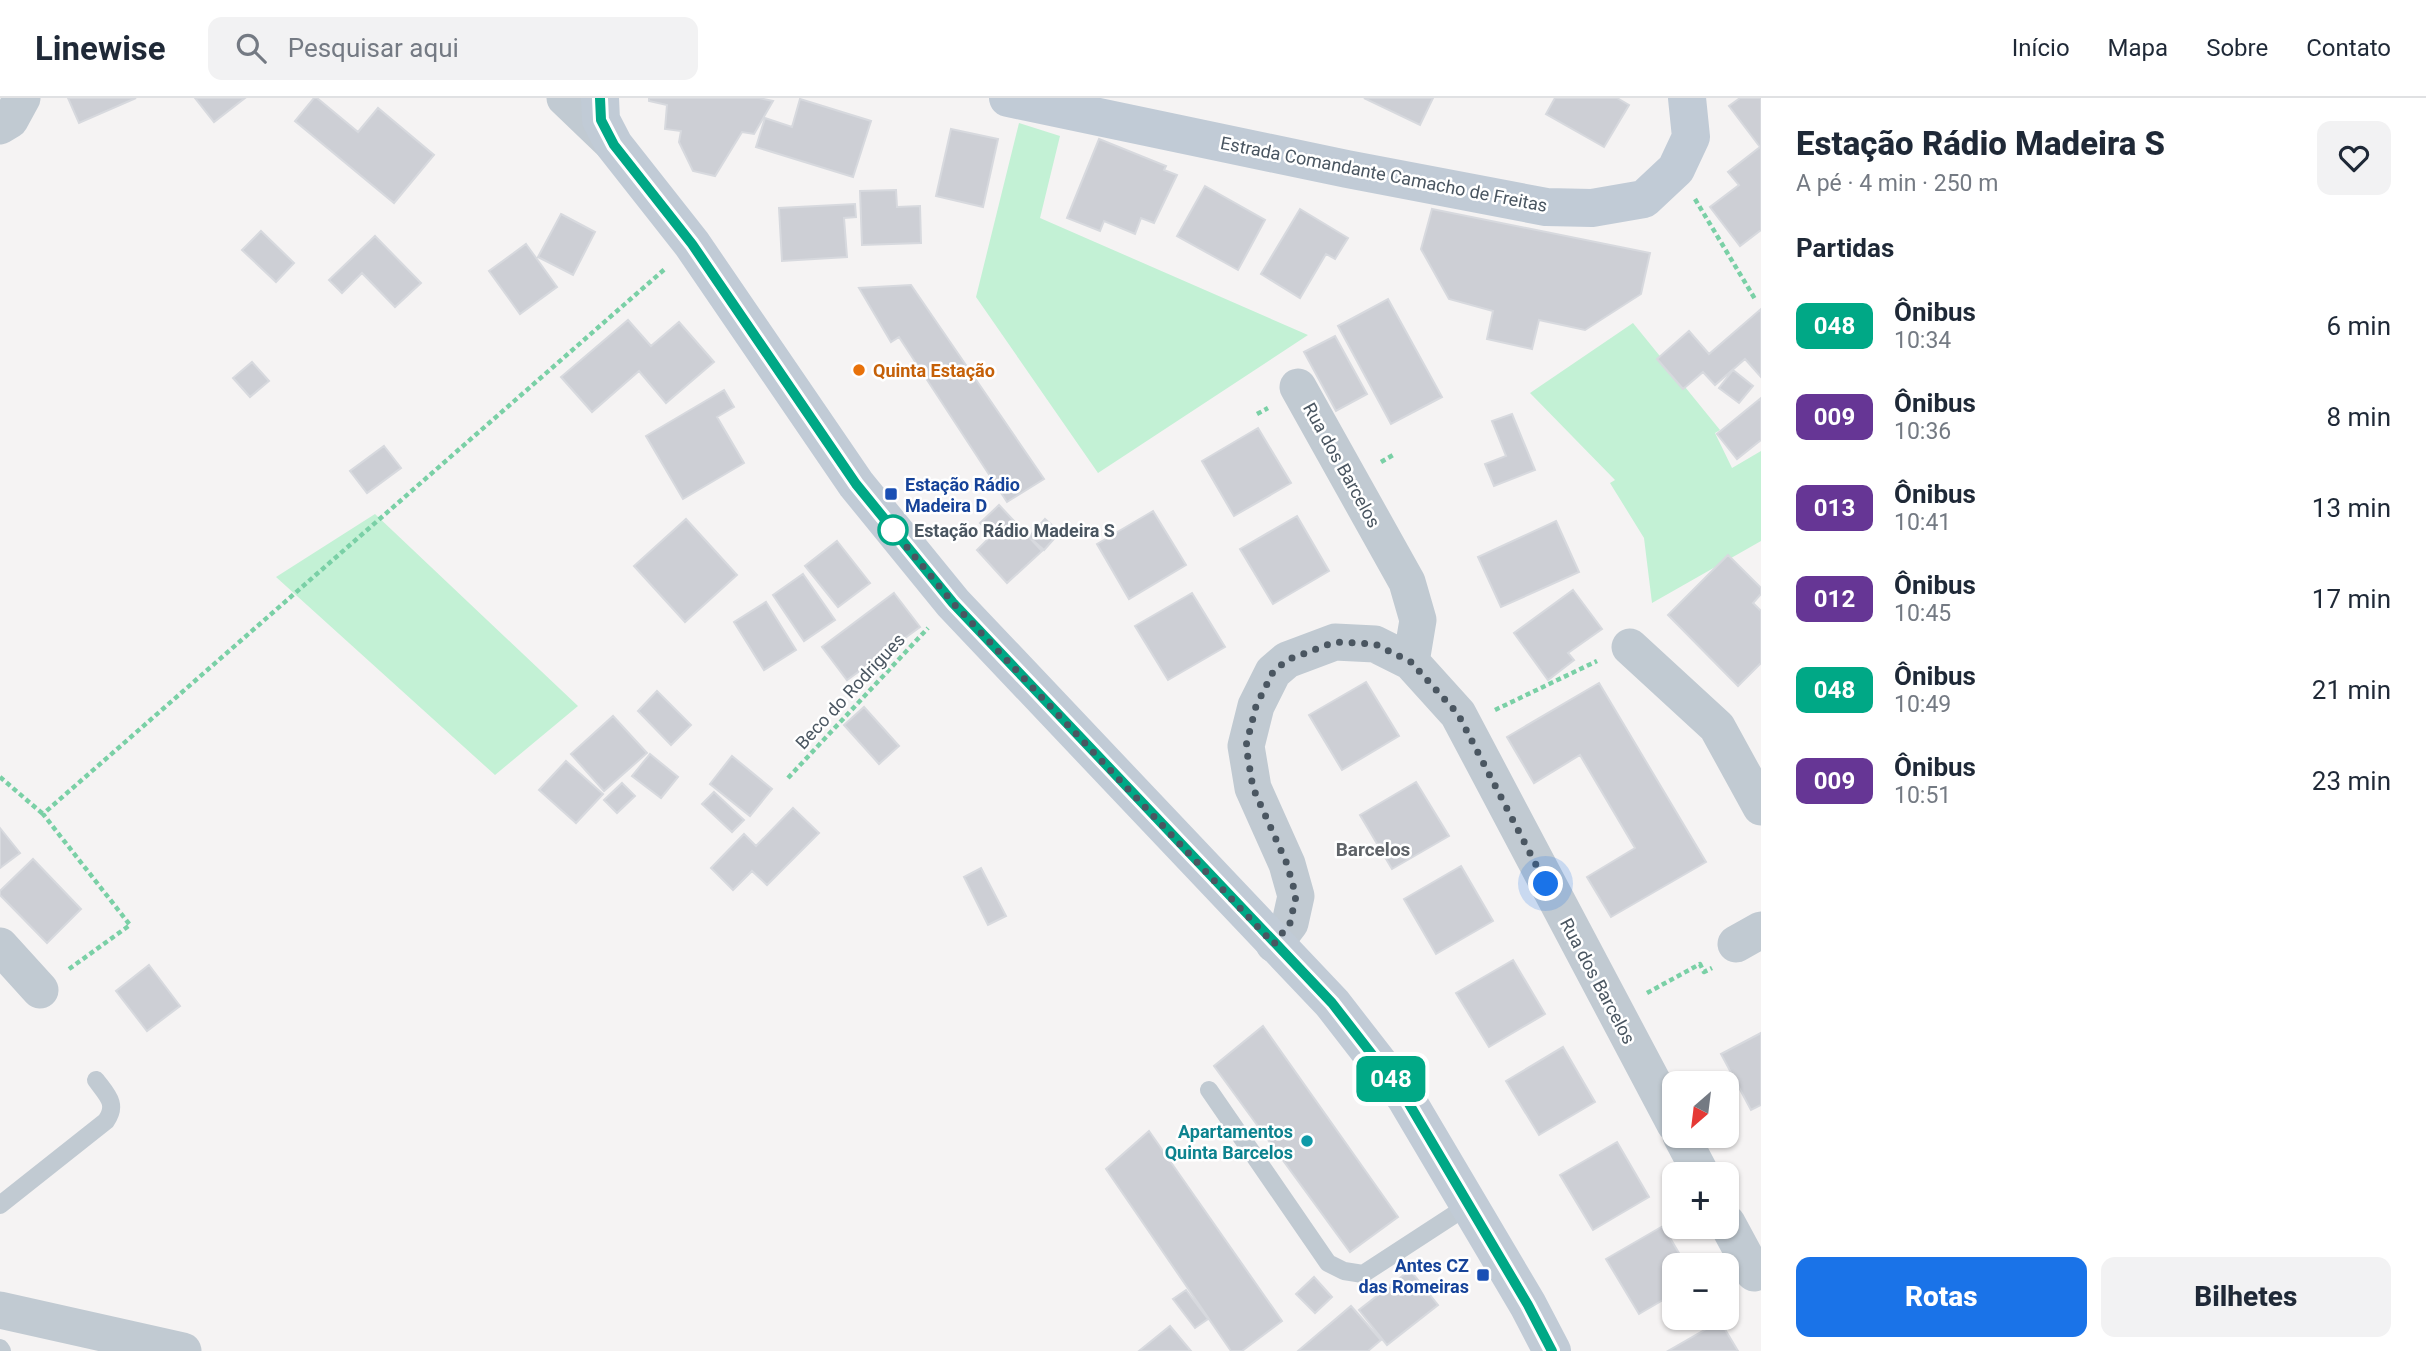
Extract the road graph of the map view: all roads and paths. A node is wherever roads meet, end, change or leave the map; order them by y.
1 (22, 98) edge
2 (565, 98) edge
3 (600, 98) edge
4 (1008, 98) edge
5 (1687, 98) edge
6 (0, 126) edge
7 (614, 145) junction
8 (1691, 192) dead end
9 (671, 262) dead end
10 (1755, 299) dead end
11 (1298, 387) dead end
12 (932, 624) dead end
13 (1616, 653) joint
14 (1411, 662) junction
15 (1493, 711) dead end
16 (0, 777) edge
17 (788, 778) dead end
18 (1761, 807) edge
19 (43, 814) junction
20 (1274, 944) junction
21 (0, 946) edge
22 (1736, 946) edge
23 (40, 990) joint
24 (1646, 993) dead end
25 (96, 1080) dead end
26 (1209, 1090) dead end
27 (1662, 1100) edge
28 (0, 1205) edge
29 (1469, 1205) junction
30 (1736, 1239) edge
31 (1754, 1273) dead end
32 (0, 1310) edge
33 (183, 1351) edge
34 (1552, 1351) edge

1 - 6 street
2 - 7 street
3 - 7 main road
4 - 5 main road, Estrada Comandante Camacho de Freitas
7 - 20 main road
8 - 10 path
9 - 19 path
11 - 14 street, Rua dos Barcelos
12 - 17 path, Beco do Rodrigues
13 - 15 path
13 - 18 street
14 - 20 street, Rua dos Barcelos
14 - 27 street, Rua dos Barcelos
16 - 19 path
19 - 23 path
20 - 29 main road
21 - 23 street
22 - 24 path
25 - 28 lane
26 - 29 lane
29 - 34 main road
30 - 31 street
32 - 33 street

